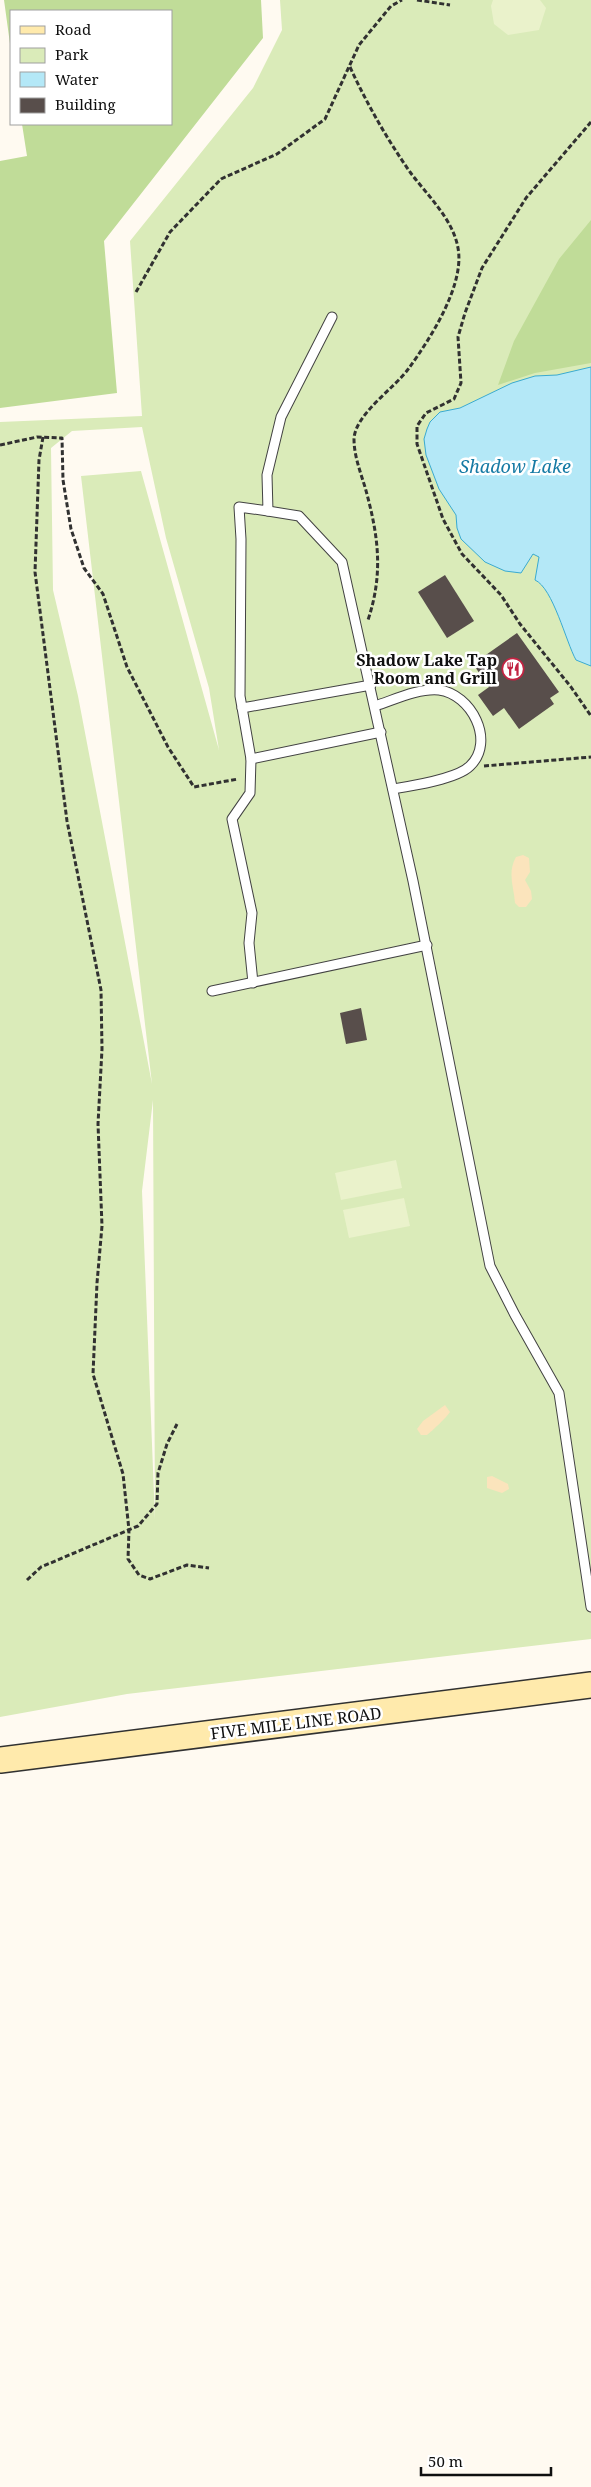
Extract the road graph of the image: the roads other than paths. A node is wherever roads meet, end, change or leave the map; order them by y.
1 (332, 318) dead end
2 (268, 511) junction
3 (371, 685) junction
4 (375, 706) junction
5 (242, 708) junction
6 (381, 732) junction
7 (251, 759) junction
8 (393, 789) junction
9 (427, 945) junction
10 (253, 983) junction
11 (212, 991) dead end
12 (591, 1606) edge
13 (591, 1685) edge
14 (0, 1760) edge

1 - 2 lane
2 - 3 lane
2 - 5 lane
3 - 4 lane
3 - 5 lane
4 - 6 lane
4 - 8 lane
5 - 7 lane
6 - 7 lane
6 - 8 lane
7 - 10 lane
8 - 9 lane
9 - 10 lane
9 - 12 lane
10 - 11 lane
13 - 14 main road, FIVE MILE LINE ROAD

